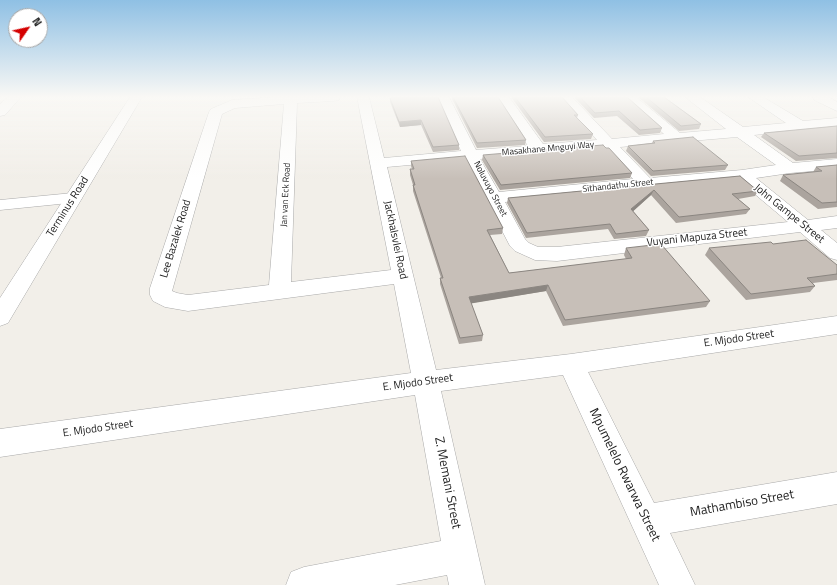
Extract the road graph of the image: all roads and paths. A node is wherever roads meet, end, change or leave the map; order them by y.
1 (119, 124) edge
2 (212, 124) edge
3 (290, 124) edge
4 (369, 124) edge
5 (456, 124) edge
6 (521, 124) edge
7 (592, 124) edge
8 (661, 124) edge
9 (730, 124) edge
10 (798, 124) edge
11 (816, 124) edge
12 (801, 126) junction
13 (741, 132) junction
14 (676, 137) junction
15 (610, 143) junction
16 (539, 150) junction
17 (471, 156) junction
18 (378, 163) junction
19 (837, 164) edge
20 (790, 168) junction
21 (742, 175) junction
22 (646, 183) junction
23 (73, 198) junction
24 (495, 198) junction
25 (0, 205) edge
26 (837, 222) edge
27 (804, 227) junction
28 (837, 253) edge
29 (557, 254) joint
30 (402, 276) junction
31 (280, 290) junction
32 (0, 317) edge
33 (837, 325) edge
34 (571, 364) junction
35 (426, 382) junction
36 (0, 443) edge
37 (837, 488) edge
38 (646, 521) junction
39 (464, 570) edge
40 (304, 585) edge
41 (677, 585) edge

1 - 23 street, Terminus Road
2 - 31 street, Lee Bazalek Road
3 - 31 street, Jan van Eck Road
4 - 18 street, Jackhalsvlei Road
5 - 17 street, Noluvuyo Street
6 - 16 street
7 - 15 street
8 - 14 street
9 - 13 street
10 - 12 street
11 - 12 street, Masakhane Mnguyi Way
12 - 13 street, Masakhane Mnguyi Way
13 - 14 street, Masakhane Mnguyi Way
13 - 20 street
14 - 15 street, Masakhane Mnguyi Way
15 - 16 street, Masakhane Mnguyi Way
15 - 22 street
16 - 17 street, Masakhane Mnguyi Way
17 - 18 street, Masakhane Mnguyi Way
17 - 24 street, Noluvuyo Street
18 - 30 street, Jackhalsvlei Road
19 - 20 street, Sithandathu Street
20 - 21 street, Sithandathu Street
21 - 22 street, Sithandathu Street
21 - 27 street, John Gampe Street
22 - 24 street, Sithandathu Street
23 - 25 street
23 - 32 street, Terminus Road
24 - 29 street, Noluvuyo Street
26 - 27 street, Vuyani Mapuza Street
27 - 28 street, John Gampe Street
27 - 29 street, Vuyani Mapuza Street
30 - 31 street, Lee Bazalek Road
30 - 35 street, Jackhalsvlei Road
33 - 34 street, E. Mjodo Street
34 - 35 street, E. Mjodo Street
34 - 38 street, Mpumelelo Rwarwa Street
35 - 36 street, E. Mjodo Street
35 - 39 street, Z. Memani Street
37 - 38 street, Mathambiso Street
38 - 41 street, Mpumelelo Rwarwa Street
39 - 40 street

